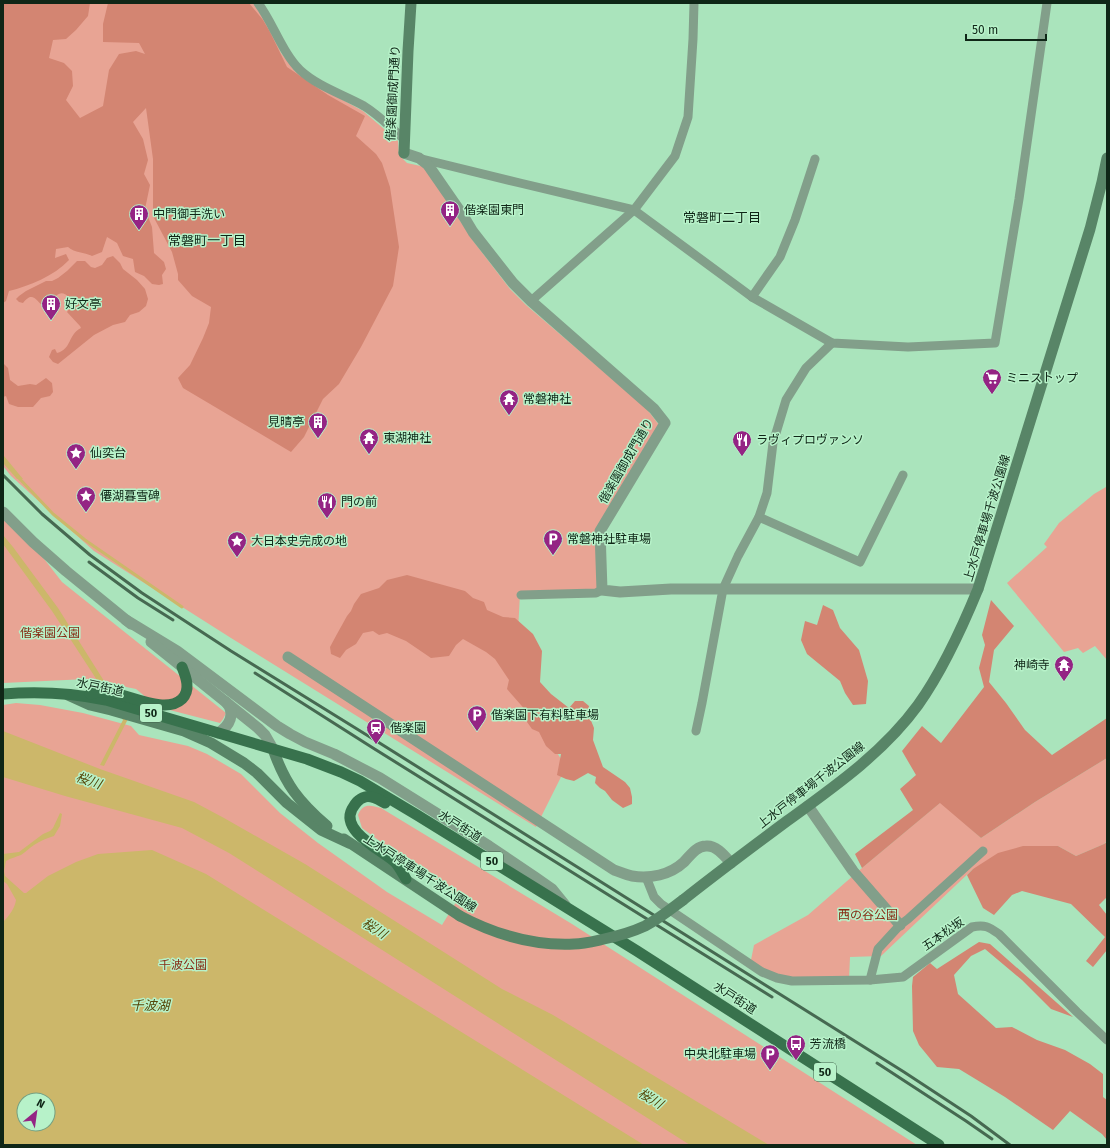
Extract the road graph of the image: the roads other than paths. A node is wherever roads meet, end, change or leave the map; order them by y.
1 (258, 3) edge
2 (411, 3) edge
3 (694, 3) edge
4 (1047, 3) edge
5 (404, 139) junction
6 (404, 153) joint
7 (419, 158) junction
8 (1107, 158) edge
9 (815, 159) dead end
10 (634, 210) junction
11 (752, 297) junction
12 (531, 301) junction
13 (832, 343) junction
14 (903, 475) dead end
15 (3, 512) edge
16 (760, 517) junction
17 (723, 589) junction
18 (978, 589) junction
19 (602, 590) junction
20 (521, 595) dead end
21 (126, 620) junction
22 (288, 657) dead end
23 (182, 667) junction
24 (63, 693) junction
25 (3, 694) edge
26 (83, 695) junction
27 (224, 700) junction
28 (696, 731) dead end
29 (218, 733) junction
30 (273, 749) junction
31 (808, 806) junction
32 (417, 815) junction
33 (349, 843) junction
34 (983, 852) dead end
35 (731, 863) junction
36 (646, 877) junction
37 (406, 879) junction
38 (567, 908) junction
39 (900, 925) junction
40 (870, 980) junction
41 (1107, 1040) edge
42 (939, 1145) edge

1 - 5 street
2 - 5 main road, 偕楽園御成門通り
3 - 10 street
4 - 13 street
5 - 6 main road, 偕楽園御成門通り
6 - 7 street, 偕楽園御成門通り
7 - 10 street
7 - 12 street, 偕楽園御成門通り
8 - 18 main road, 上水戸停車場千波公園線
9 - 11 street
10 - 11 street
10 - 12 street
11 - 13 street
12 - 19 street, 偕楽園御成門通り
13 - 16 street
14 - 16 street
15 - 21 street
16 - 17 street
17 - 18 street
17 - 19 street
17 - 28 street
18 - 31 main road, 上水戸停車場千波公園線
19 - 20 street
21 - 23 street
21 - 38 street
22 - 36 street
23 - 26 main road
23 - 27 street
24 - 25 main road, 水戸街道 / 50
24 - 26 main road, 水戸街道 / 50
24 - 33 main road
26 - 29 main road, 水戸街道 / 50
27 - 29 street
27 - 30 street
29 - 30 main road, 水戸街道 / 50
30 - 32 main road, 水戸街道 / 50
30 - 33 main road, 上水戸停車場千波公園線
31 - 35 main road, 上水戸停車場千波公園線
31 - 39 street
32 - 37 main road
32 - 38 main road, 水戸街道 / 50
33 - 37 main road, 上水戸停車場千波公園線
34 - 39 street
35 - 36 street
35 - 37 main road, 上水戸停車場千波公園線, bridge
36 - 40 street
38 - 42 main road, 水戸街道 / 50
39 - 40 street
40 - 41 street, 五本松坂

